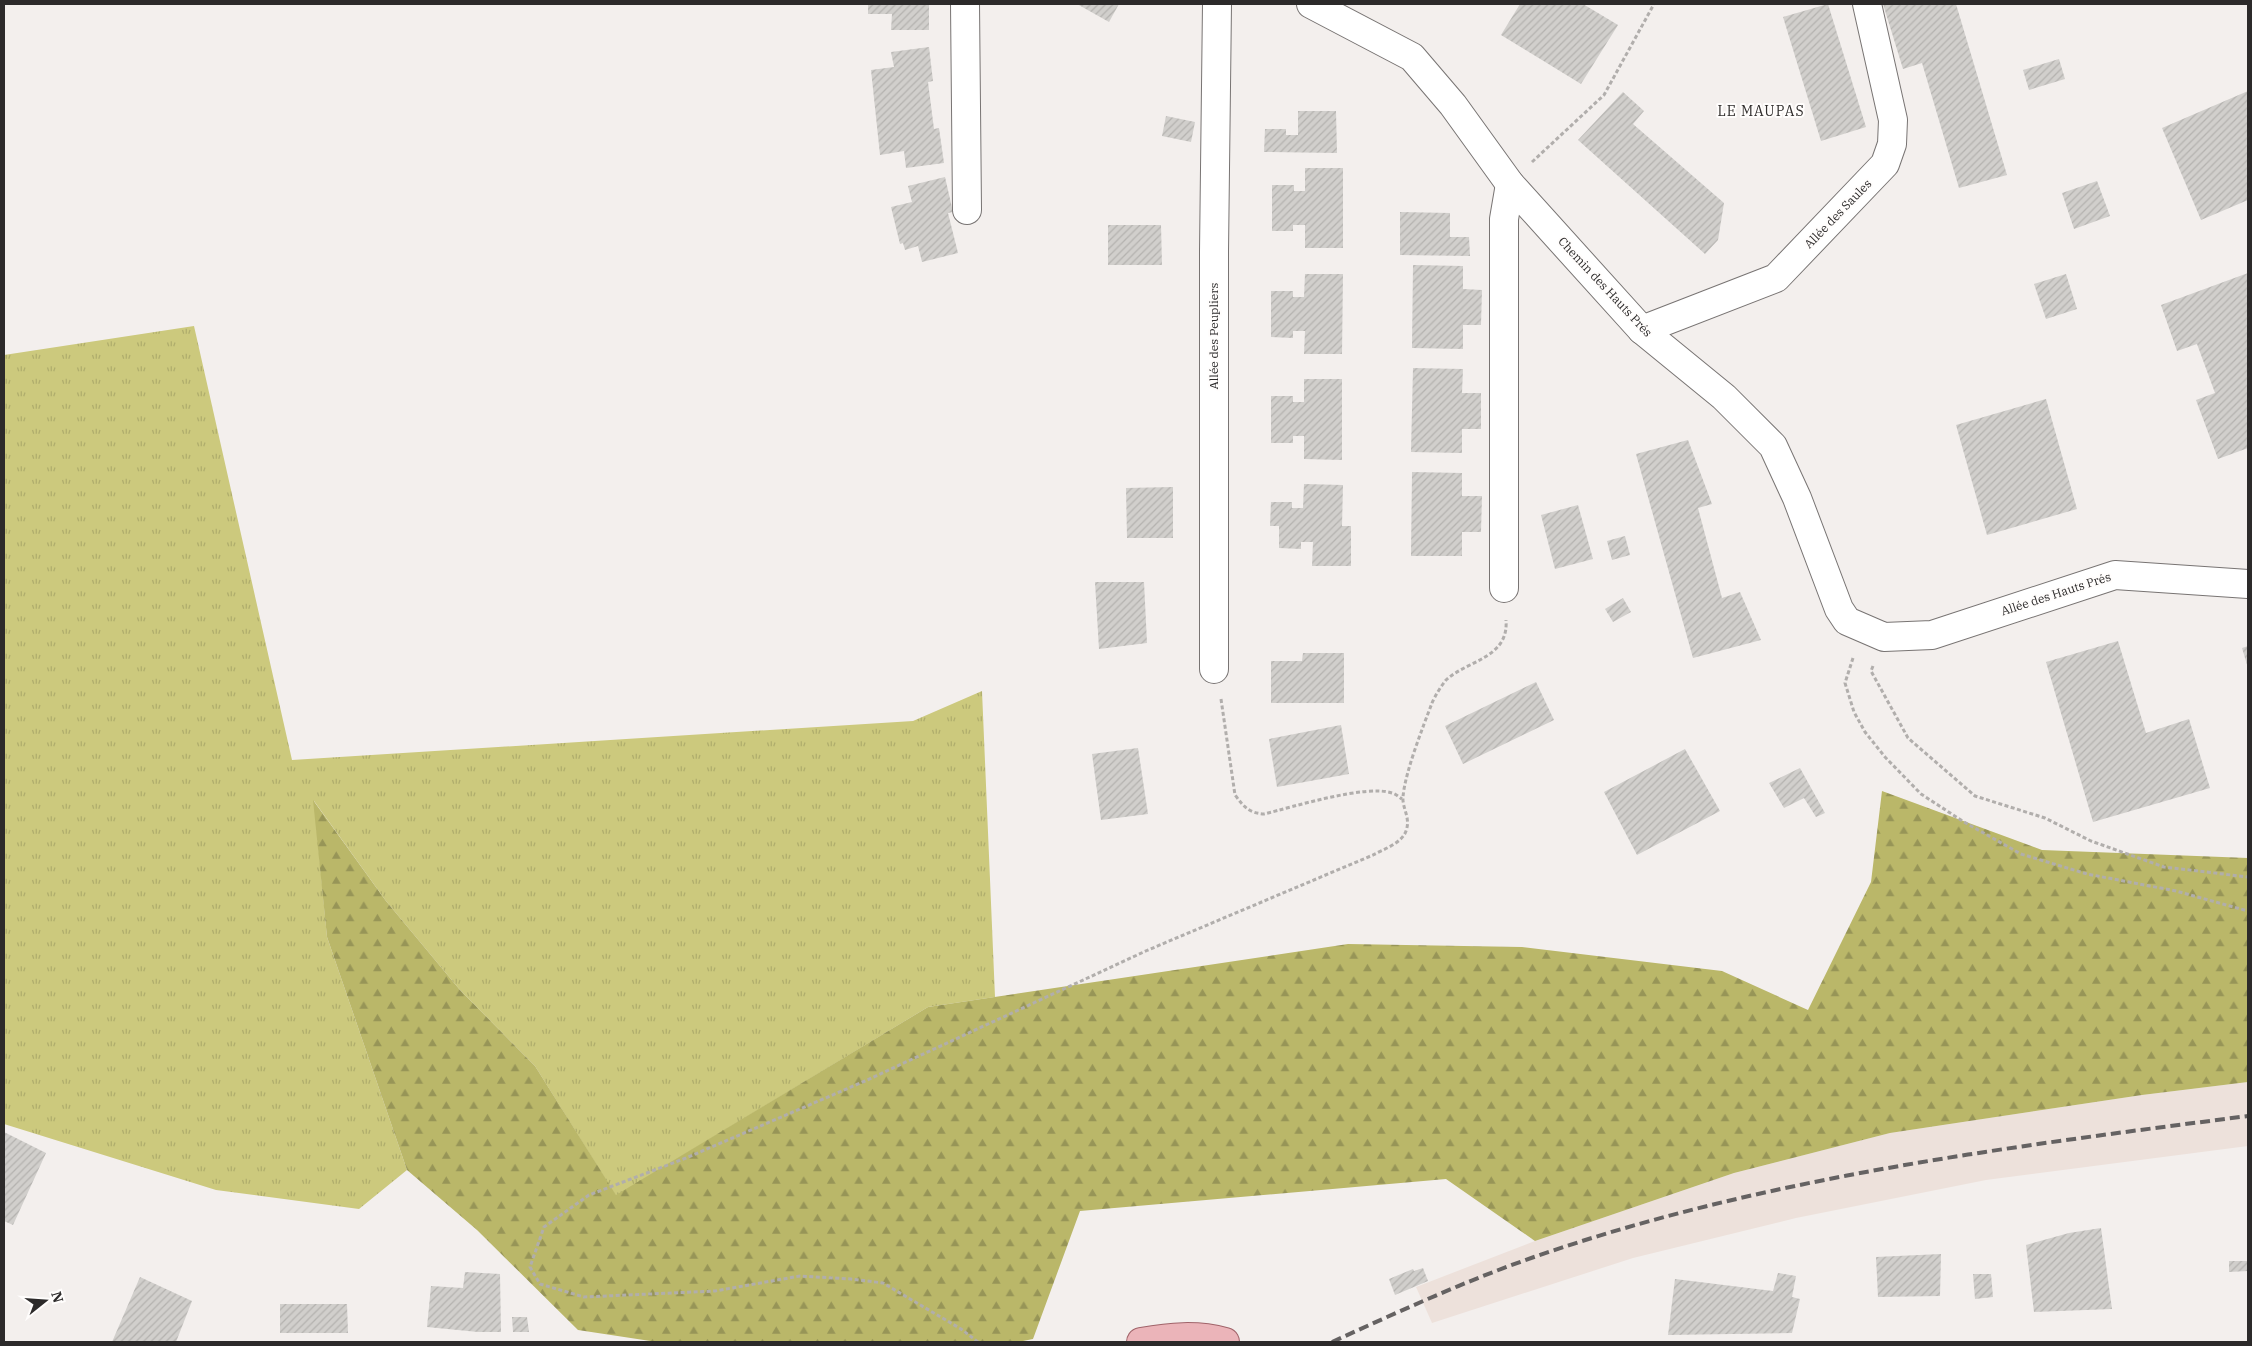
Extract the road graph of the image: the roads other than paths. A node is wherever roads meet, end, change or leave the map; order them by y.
1 (965, 4) edge
2 (1217, 4) edge
3 (1311, 4) edge
4 (1867, 4) edge
5 (1510, 184) junction
6 (967, 210) dead end
7 (1642, 330) junction
8 (2248, 584) edge
9 (1504, 588) road end
10 (1876, 634) joint
11 (1214, 669) road end
12 (1141, 1342) edge
13 (1225, 1342) edge

1 - 6 street
2 - 11 street, Allée des Peupliers
3 - 5 street, Chemin des Hauts Prés
4 - 7 street, Allée des Saules
5 - 7 street, Chemin des Hauts Prés
5 - 9 street
7 - 10 street, Chemin des Hauts Prés
8 - 10 street, Allée des Hauts Prés
12 - 13 main road

